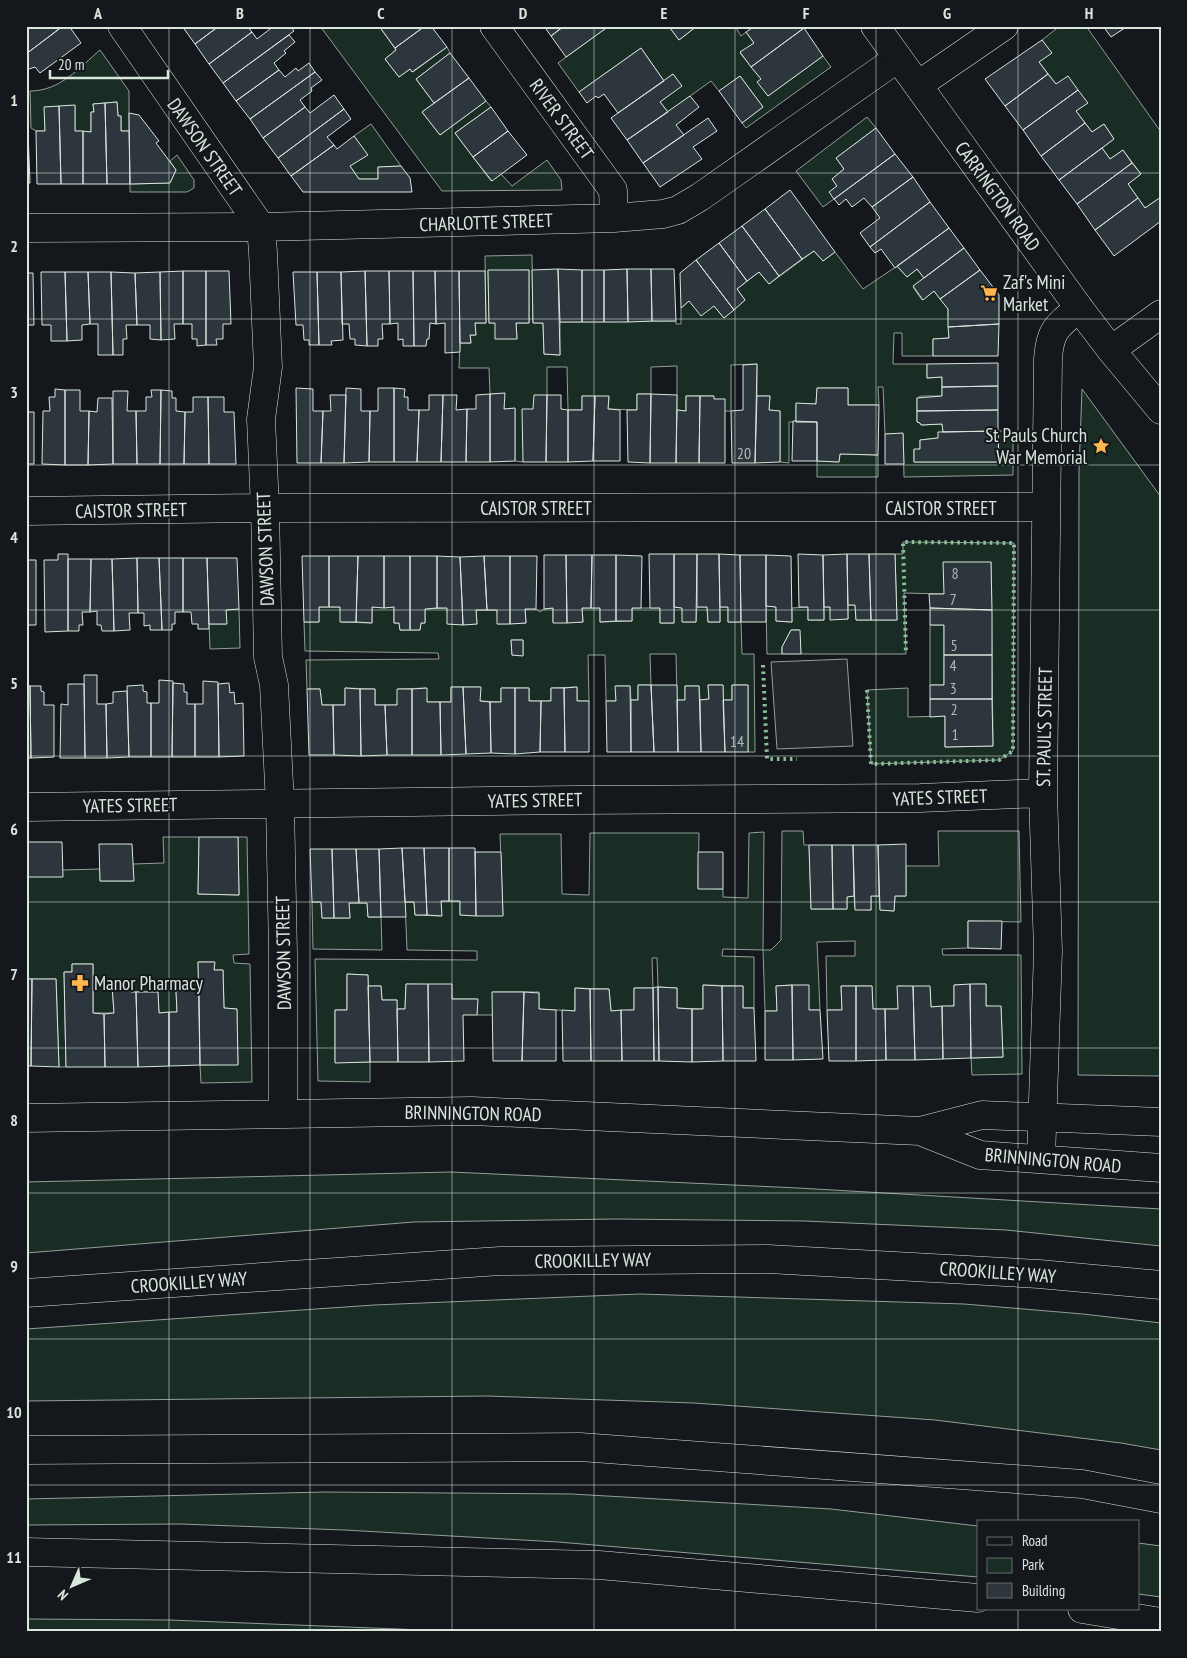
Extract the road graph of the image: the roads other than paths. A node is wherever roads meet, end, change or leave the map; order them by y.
1 (122, 26) edge
2 (494, 26) edge
3 (875, 26) edge
4 (1004, 26) edge
5 (898, 58) junction
6 (918, 85) junction
7 (614, 218) junction
8 (260, 227) junction
9 (26, 228) edge
10 (1079, 308) junction
11 (1161, 314) edge
12 (1111, 350) junction
13 (1161, 410) edge
14 (1046, 507) junction
15 (265, 508) junction
16 (26, 511) edge
17 (1043, 793) junction
18 (280, 804) junction
19 (26, 807) edge
20 (283, 1114) junction
21 (1042, 1117) junction
22 (26, 1118) edge
23 (1161, 1122) edge
24 (920, 1131) junction
25 (1041, 1159) junction
26 (1161, 1168) edge
27 (1161, 1285) edge
28 (26, 1293) edge
29 (26, 1450) edge
30 (1161, 1499) edge
31 (26, 1552) edge
32 (977, 1598) edge
33 (1088, 1610) edge
34 (1161, 1622) edge

1 - 8 main road, DAWSON STREET
2 - 7 main road, RIVER STREET
3 - 5 main road, CARRINGTON ROAD
4 - 6 main road
5 - 6 main road, CARRINGTON ROAD
5 - 7 main road, CHARLOTTE STREET
6 - 10 main road, CARRINGTON ROAD
7 - 8 main road, CHARLOTTE STREET
8 - 9 main road, CHARLOTTE STREET
8 - 15 main road, DAWSON STREET
10 - 12 main road, CARRINGTON ROAD
10 - 14 main road, ST. PAUL'S STREET
11 - 12 main road
12 - 13 main road, CARRINGTON ROAD
14 - 15 main road, CAISTOR STREET
14 - 17 main road, ST. PAUL'S STREET
15 - 16 main road, CAISTOR STREET
15 - 18 main road, DAWSON STREET
17 - 18 main road, YATES STREET
17 - 21 main road, ST. PAUL'S STREET
18 - 19 main road, YATES STREET
18 - 20 main road, DAWSON STREET
20 - 22 main road, BRINNINGTON ROAD
20 - 24 main road, BRINNINGTON ROAD
21 - 23 main road, BRINNINGTON ROAD
21 - 24 main road, BRINNINGTON ROAD
21 - 25 main road, ST. PAUL'S STREET
24 - 25 main road, BRINNINGTON ROAD
25 - 26 main road, BRINNINGTON ROAD
27 - 28 main road, CROOKILLEY WAY
29 - 30 main road
31 - 32 main road
33 - 34 main road

